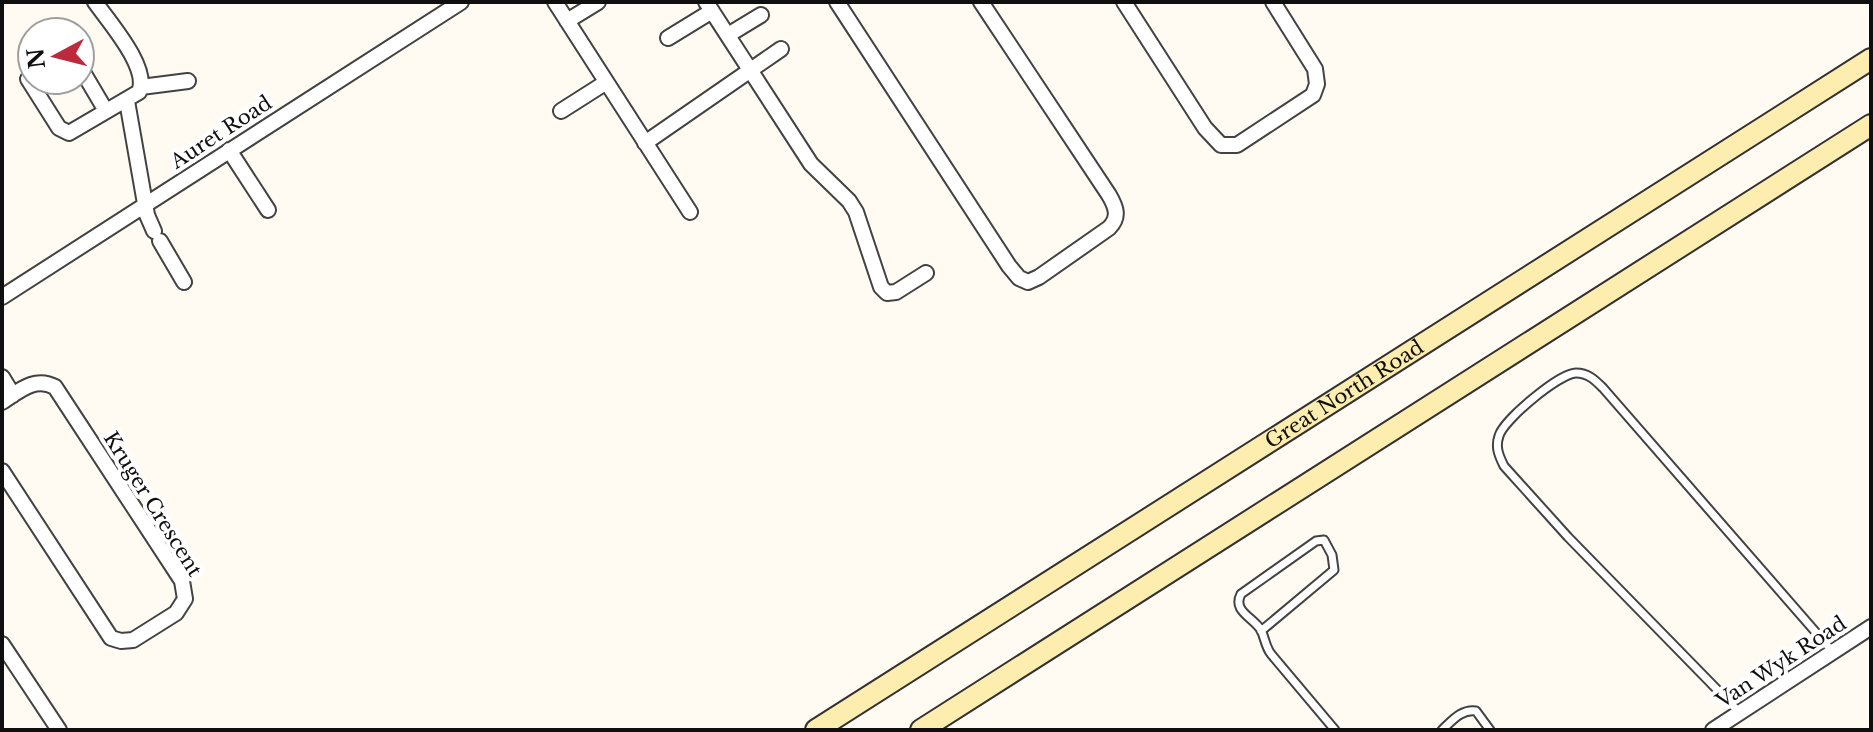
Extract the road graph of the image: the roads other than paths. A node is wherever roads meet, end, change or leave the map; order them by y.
1 (95, 2) edge
2 (461, 2) edge
3 (555, 2) edge
4 (837, 2) edge
5 (981, 2) edge
6 (1124, 2) edge
7 (1273, 2) edge
8 (595, 3) edge
9 (709, 6) edge
10 (761, 15) dead end
11 (567, 21) junction
12 (728, 35) junction
13 (668, 38) dead end
14 (781, 49) dead end
15 (1871, 59) edge
16 (750, 69) junction
17 (188, 81) dead end
18 (605, 83) junction
19 (141, 87) junction
20 (96, 94) edge
21 (39, 96) edge
22 (127, 101) junction
23 (106, 111) junction
24 (561, 111) dead end
25 (1871, 125) edge
26 (645, 143) junction
27 (229, 150) junction
28 (146, 204) junction
29 (268, 210) dead end
30 (690, 212) dead end
31 (926, 273) dead end
32 (184, 282) dead end
33 (2, 297) edge
34 (2, 377) edge
35 (8, 398) edge
36 (2, 471) edge
37 (1871, 627) edge
38 (1261, 631) junction
39 (2, 644) edge
40 (1833, 652) junction
41 (1740, 713) junction
42 (59, 730) edge
43 (816, 730) edge
44 (921, 730) edge
45 (1335, 730) edge
46 (1442, 730) edge
47 (1490, 730) edge
48 (1713, 730) edge

1 - 19 street
2 - 27 street, Auret Road
3 - 11 street
4 - 5 street
6 - 7 street
8 - 11 street
9 - 12 street
9 - 13 street
10 - 12 street
11 - 18 street
12 - 16 street
14 - 16 street
15 - 43 main road, Great North Road
16 - 26 street
16 - 31 street
17 - 19 street
18 - 24 street
18 - 26 street
19 - 22 street
20 - 23 street
21 - 23 street
22 - 23 street
22 - 28 street
25 - 44 main road
26 - 30 street
27 - 28 street, Auret Road
27 - 29 street
28 - 32 street
28 - 33 street, Auret Road
34 - 35 street, Kruger Crescent
35 - 36 street, Kruger Crescent
37 - 40 street, Van Wyk Road
38 - 38 lane
38 - 45 lane
39 - 42 street
40 - 41 street, Van Wyk Road
40 - 41 lane
41 - 48 street, Van Wyk Road
46 - 47 lane

